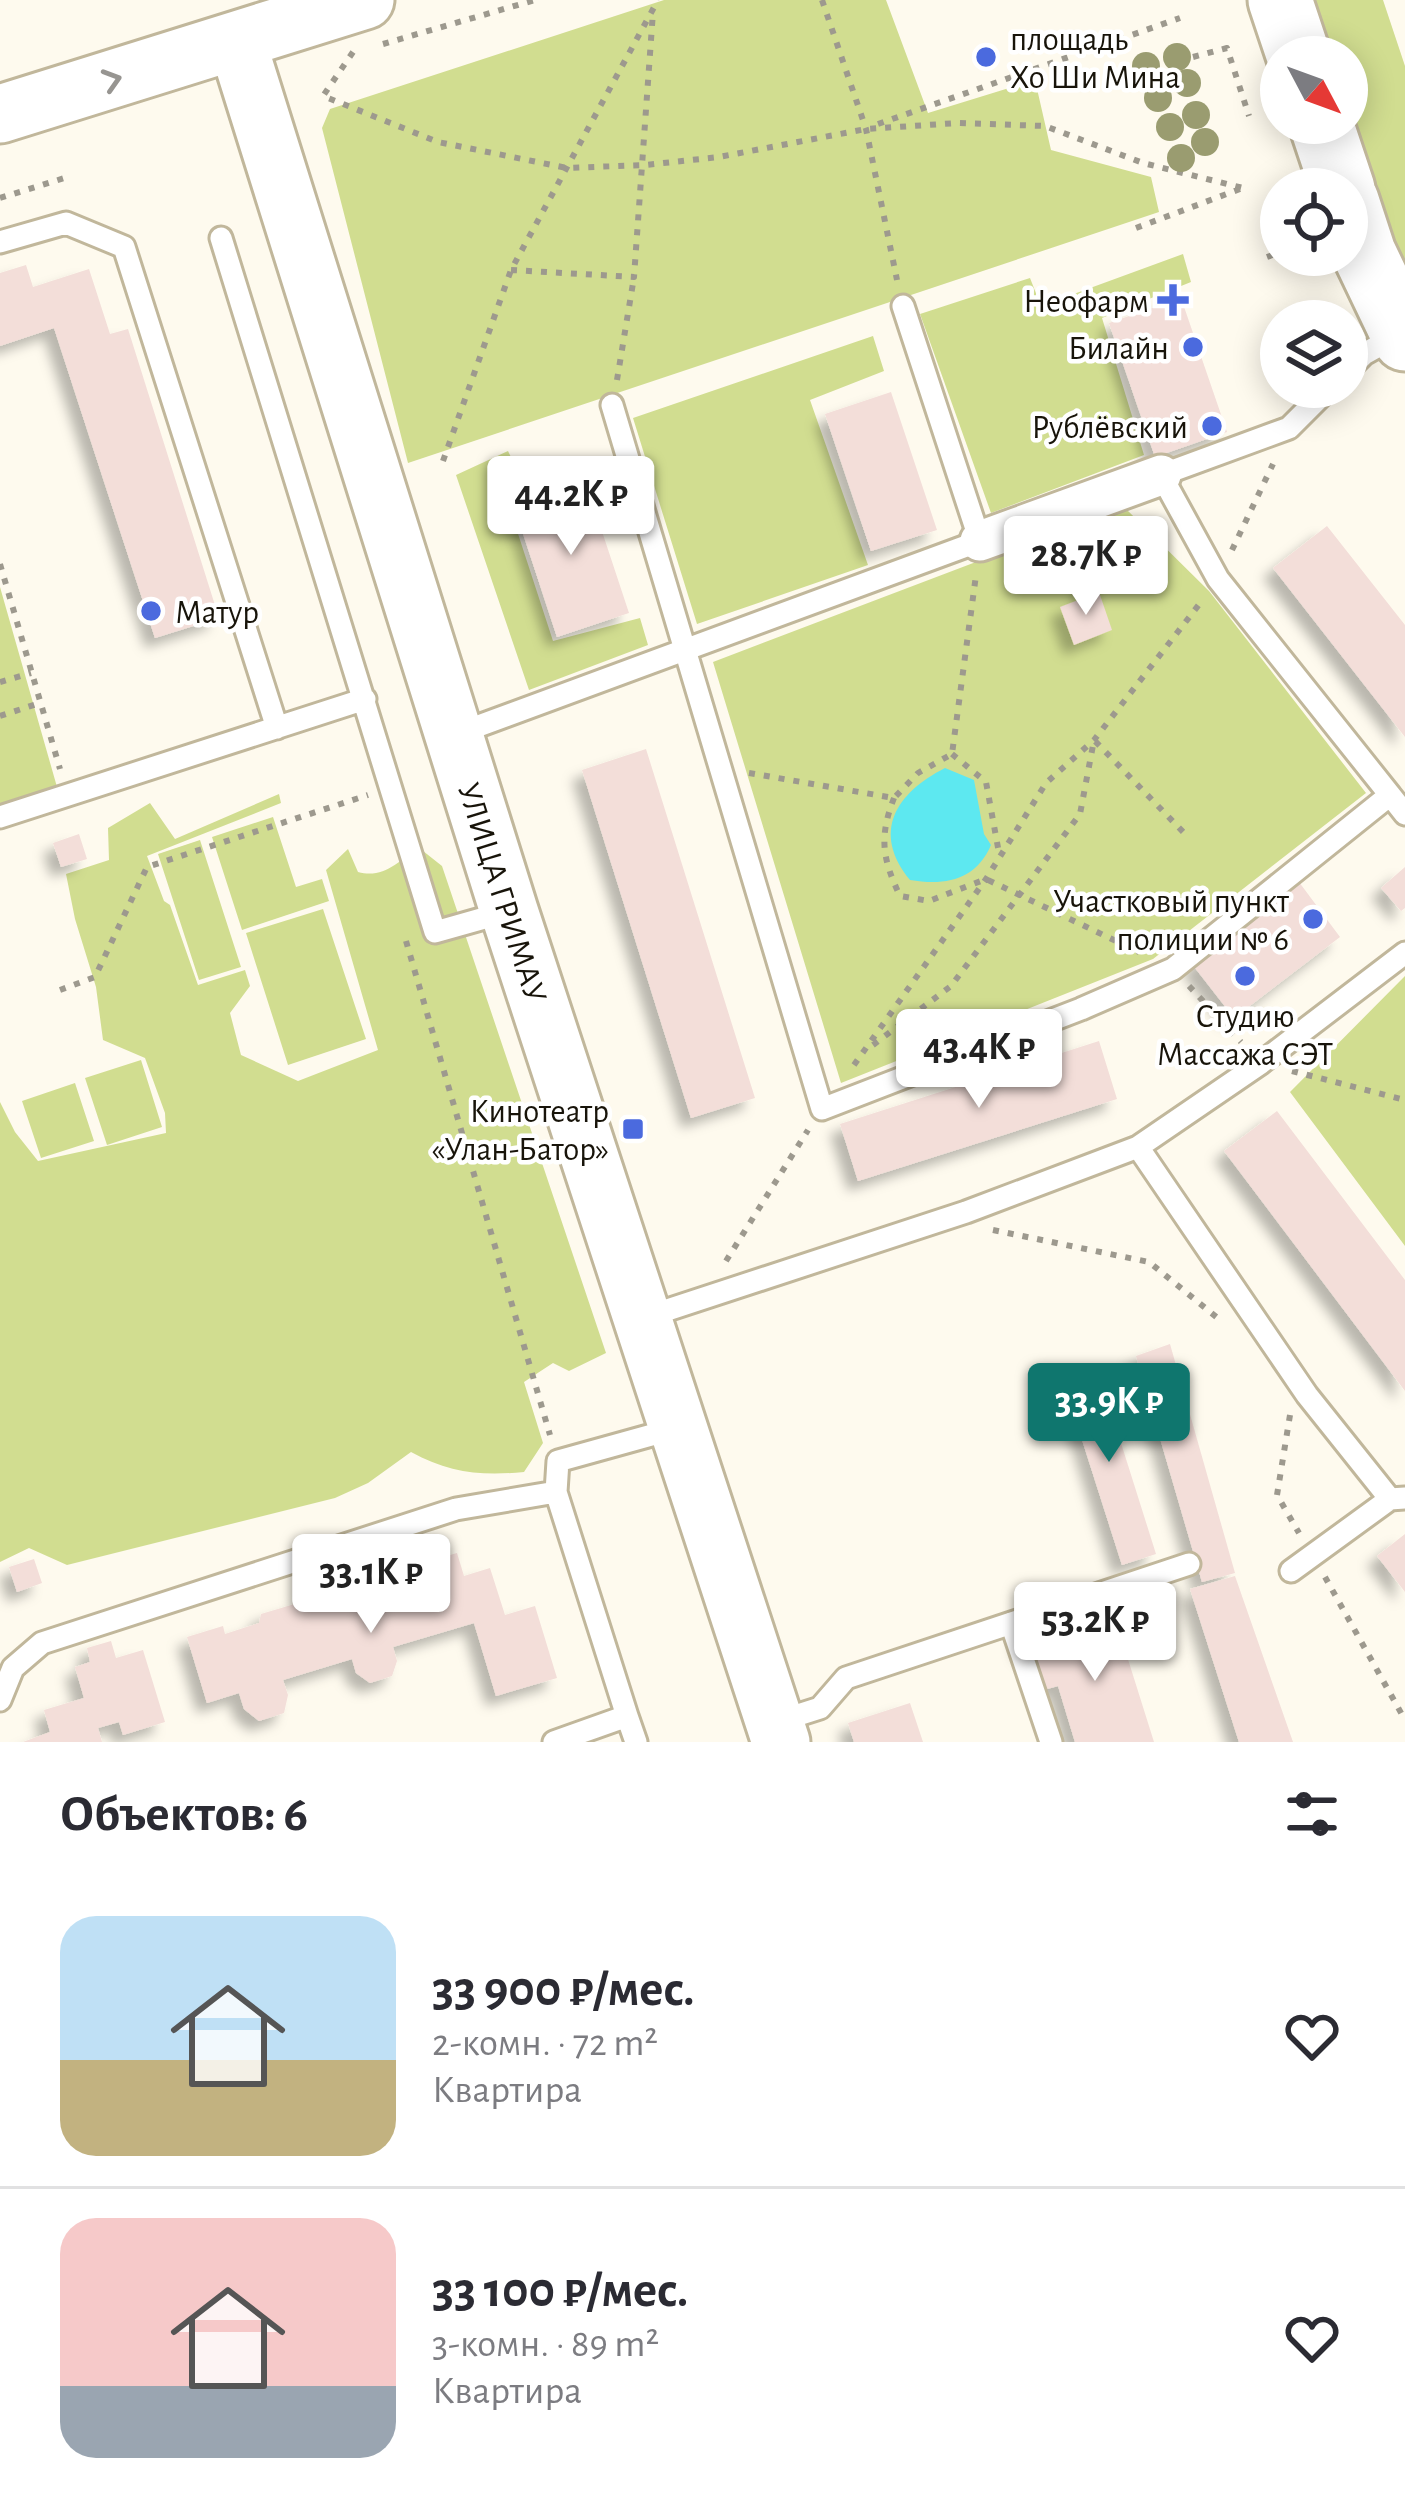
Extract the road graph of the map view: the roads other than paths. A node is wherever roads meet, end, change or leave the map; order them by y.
1 (1280, 0) edge
2 (364, 33) edge
3 (1292, 36) edge
4 (237, 42) junction
5 (0, 114) edge
6 (221, 238) dead end
7 (0, 242) edge
8 (1368, 262) edge
9 (903, 306) road end
10 (1403, 336) edge
11 (1368, 352) edge
12 (612, 405) road end
13 (1309, 408) edge
14 (1161, 475) junction
15 (980, 541) junction
16 (686, 650) junction
17 (365, 699) junction
18 (277, 728) junction
19 (454, 735) junction
20 (1390, 795) junction
21 (1405, 814) edge
22 (0, 817) edge
23 (509, 911) junction
24 (1405, 953) edge
25 (1138, 1147) junction
26 (644, 1318) junction
27 (680, 1427) junction
28 (556, 1492) junction
29 (1398, 1498) edge
30 (1189, 1564) dead end
31 (1291, 1571) dead end
32 (1011, 1623) junction
33 (0, 1700) edge
34 (627, 1716) junction
35 (778, 1732) edge
36 (554, 1742) edge
37 (636, 1742) edge
38 (1051, 1742) edge

1 - 3 main road
2 - 4 street
5 -> 4 street
4 - 19 street, УЛИЦА ГРИМАУ
6 - 17 lane
7 - 18 lane
8 - 10 main road
9 - 15 lane
10 - 11 lane
12 - 16 lane
13 - 14 lane
14 - 15 street
14 - 20 lane
15 - 16 lane
16 - 19 lane
16 - 20 lane
17 - 18 lane
17 - 23 lane
18 - 22 lane
19 - 23 street, УЛИЦА ГРИМАУ
20 - 21 lane
23 - 26 street, УЛИЦА ГРИМАУ
24 - 25 lane
25 - 26 lane
25 - 29 lane
26 - 27 street, УЛИЦА ГРИМАУ
27 - 28 lane
27 - 35 street, УЛИЦА ГРИМАУ
28 - 33 lane
28 - 34 lane
29 - 31 lane
30 - 32 lane
32 - 35 lane
32 - 38 lane
34 - 36 lane
34 - 37 lane

